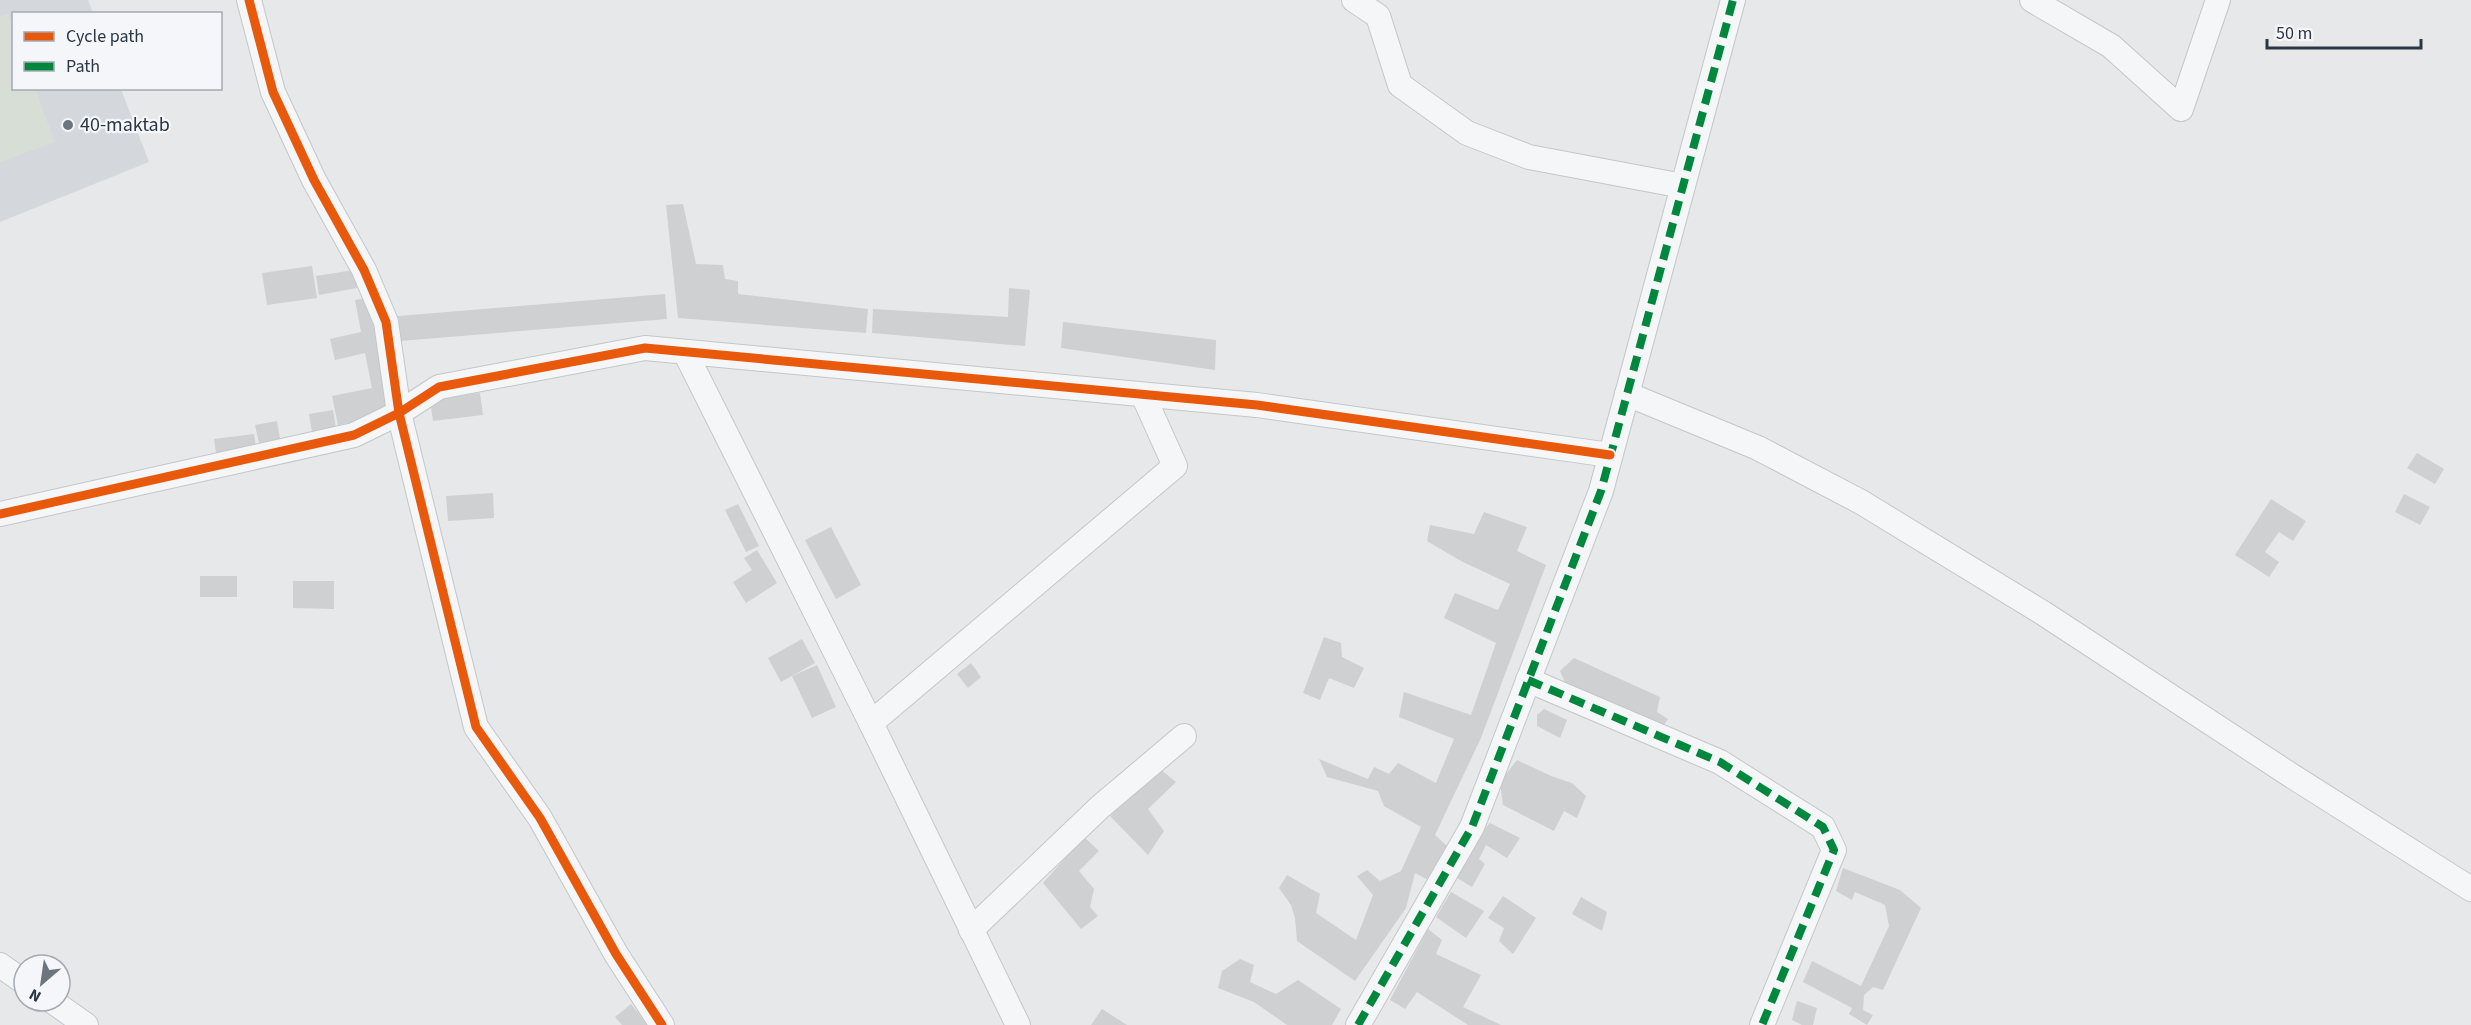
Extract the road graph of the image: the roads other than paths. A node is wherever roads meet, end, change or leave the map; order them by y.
1 (249, 0) edge
2 (1354, 0) edge
3 (1732, 0) edge
4 (2032, 0) edge
5 (2218, 0) edge
6 (1683, 186) junction
7 (685, 352) junction
8 (1627, 394) junction
9 (1143, 395) junction
10 (399, 413) junction
11 (1610, 456) junction
12 (0, 514) edge
13 (1528, 680) junction
14 (871, 723) junction
15 (1184, 736) dead end
16 (2471, 889) edge
17 (971, 930) junction
18 (69, 1013) edge
19 (86, 1025) edge
20 (662, 1025) edge
21 (1018, 1025) edge
22 (1358, 1025) edge
23 (1762, 1025) edge

1 - 10 street
2 - 6 street
3 - 6 street
4 - 5 street
6 - 8 street
7 - 9 street
7 - 10 street
7 - 14 street
8 - 11 street
8 - 16 street
9 - 11 street
9 - 14 street
10 - 12 street
10 - 20 street
11 - 13 street
13 - 22 street
13 - 23 street
14 - 17 street
15 - 17 street
17 - 21 street
18 - 19 street

